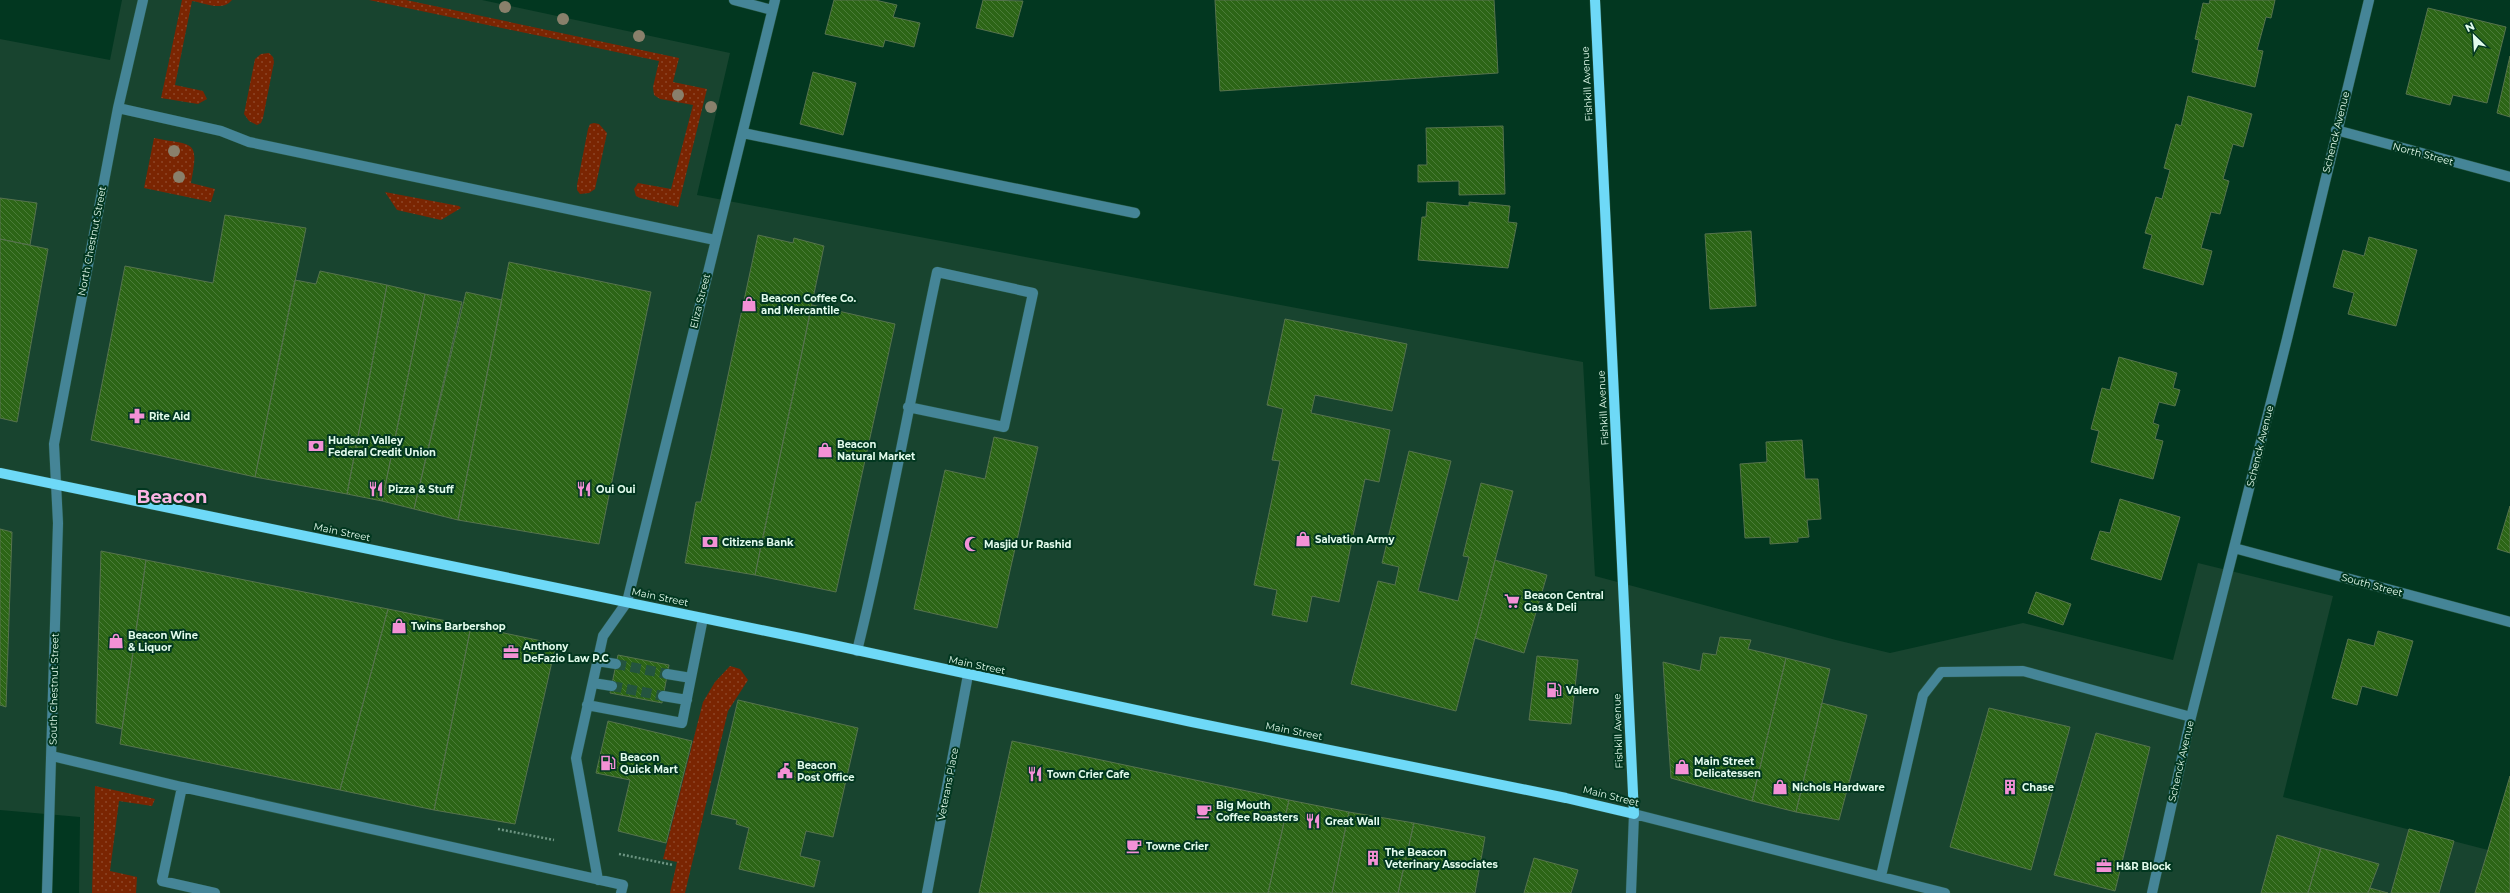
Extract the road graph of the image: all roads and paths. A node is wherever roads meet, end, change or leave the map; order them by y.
1 (143, 0) edge
2 (734, 0) edge
3 (1595, 0) edge
4 (2369, 0) edge
5 (774, 5) edge
6 (118, 108) junction
7 (2336, 130) junction
8 (743, 133) junction
9 (2510, 177) edge
10 (1135, 213) dead end
11 (715, 240) junction
12 (908, 407) junction
13 (0, 473) edge
14 (56, 485) junction
15 (2234, 548) junction
16 (627, 602) junction
17 (703, 618) junction
18 (2510, 622) edge
19 (857, 651) junction
20 (597, 661) junction
21 (616, 664) tunnel mouth
22 (667, 674) tunnel mouth
23 (968, 675) junction
24 (691, 678) junction
25 (593, 682) junction
26 (612, 686) tunnel mouth
27 (664, 696) tunnel mouth
28 (687, 700) junction
29 (587, 705) junction
30 (2191, 717) junction
31 (52, 756) junction
32 (182, 787) junction
33 (1634, 814) junction
34 (616, 853) dead end
35 (673, 865) dead end
36 (1881, 876) junction
37 (598, 880) junction
38 (47, 893) edge
39 (215, 893) edge
40 (621, 893) edge
41 (927, 893) edge
42 (1631, 893) edge
43 (1945, 893) edge
44 (2152, 893) edge

1 - 6 street, North Chestnut Street
2 - 5 street
3 - 33 main road, Fishkill Avenue
4 - 7 street, Schenck Avenue
5 - 8 street, Eliza Street
6 - 11 street
6 - 14 street, North Chestnut Street
7 - 9 street, North Street
7 - 15 street, Schenck Avenue
8 - 10 street
8 - 11 street, Eliza Street
11 - 16 street, Eliza Street
12 - 12 street
12 - 19 street
13 - 14 main road, Main Street
14 - 16 main road, Main Street
14 - 31 street, South Chestnut Street
15 - 18 street, South Street
15 - 30 street, Schenck Avenue
16 - 17 main road, Main Street
16 - 20 street
17 - 19 main road, Main Street
17 - 24 street
19 - 23 main road, Main Street
20 - 21 street
20 - 25 street
22 - 24 street
23 - 33 main road, Main Street
23 - 41 street, Veterans Place
24 - 28 street
25 - 26 street
25 - 29 street
27 - 28 street
28 - 29 street
29 - 37 street
30 - 36 street
30 - 44 street, Schenck Avenue
31 - 32 street
31 - 38 street, South Chestnut Street
32 - 37 street
32 - 39 street
33 - 36 street, Main Street
33 - 42 street
34 - 35 path
36 - 43 street, Main Street
37 - 40 street

